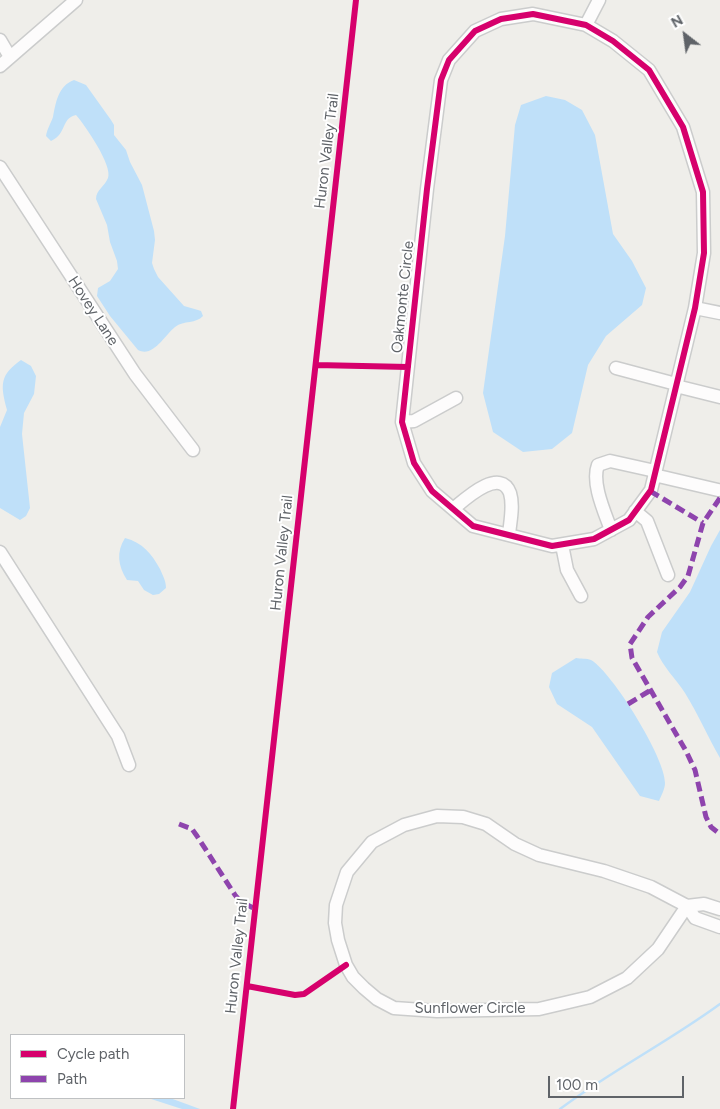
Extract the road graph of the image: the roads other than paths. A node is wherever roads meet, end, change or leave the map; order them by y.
1 (76, 0) edge
2 (599, 0) edge
3 (586, 25) junction
4 (0, 40) edge
5 (10, 57) junction
6 (0, 66) edge
7 (0, 167) edge
8 (695, 308) junction
9 (720, 313) edge
10 (616, 368) dead end
11 (676, 385) junction
12 (720, 397) edge
13 (456, 398) dead end
14 (402, 422) junction
15 (193, 450) dead end
16 (655, 473) junction
17 (718, 490) dead end
18 (453, 509) junction
19 (635, 511) junction
20 (611, 530) junction
21 (509, 536) junction
22 (562, 545) junction
23 (0, 552) edge
24 (668, 575) dead end
25 (580, 596) dead end
26 (129, 765) dead end
27 (688, 906) junction
28 (720, 909) edge
29 (720, 927) edge

1 - 5 street
2 - 3 street
3 - 8 street, Oakmonte Circle
3 - 14 street, Oakmonte Circle
4 - 5 street
5 - 6 street
7 - 15 street, Hovey Lane
8 - 9 street
8 - 11 street, Oakmonte Circle
10 - 11 street
11 - 12 street
11 - 16 street, Oakmonte Circle
13 - 14 street
14 - 18 street, Oakmonte Circle
16 - 17 street
16 - 19 street, Oakmonte Circle
16 - 20 street
18 - 21 street, Oakmonte Circle
18 - 21 street
19 - 20 street, Oakmonte Circle
19 - 24 street
20 - 22 street, Oakmonte Circle
21 - 22 street, Oakmonte Circle
22 - 25 street
23 - 26 street
27 - 27 street, Sunflower Circle
27 - 28 street
27 - 29 street

